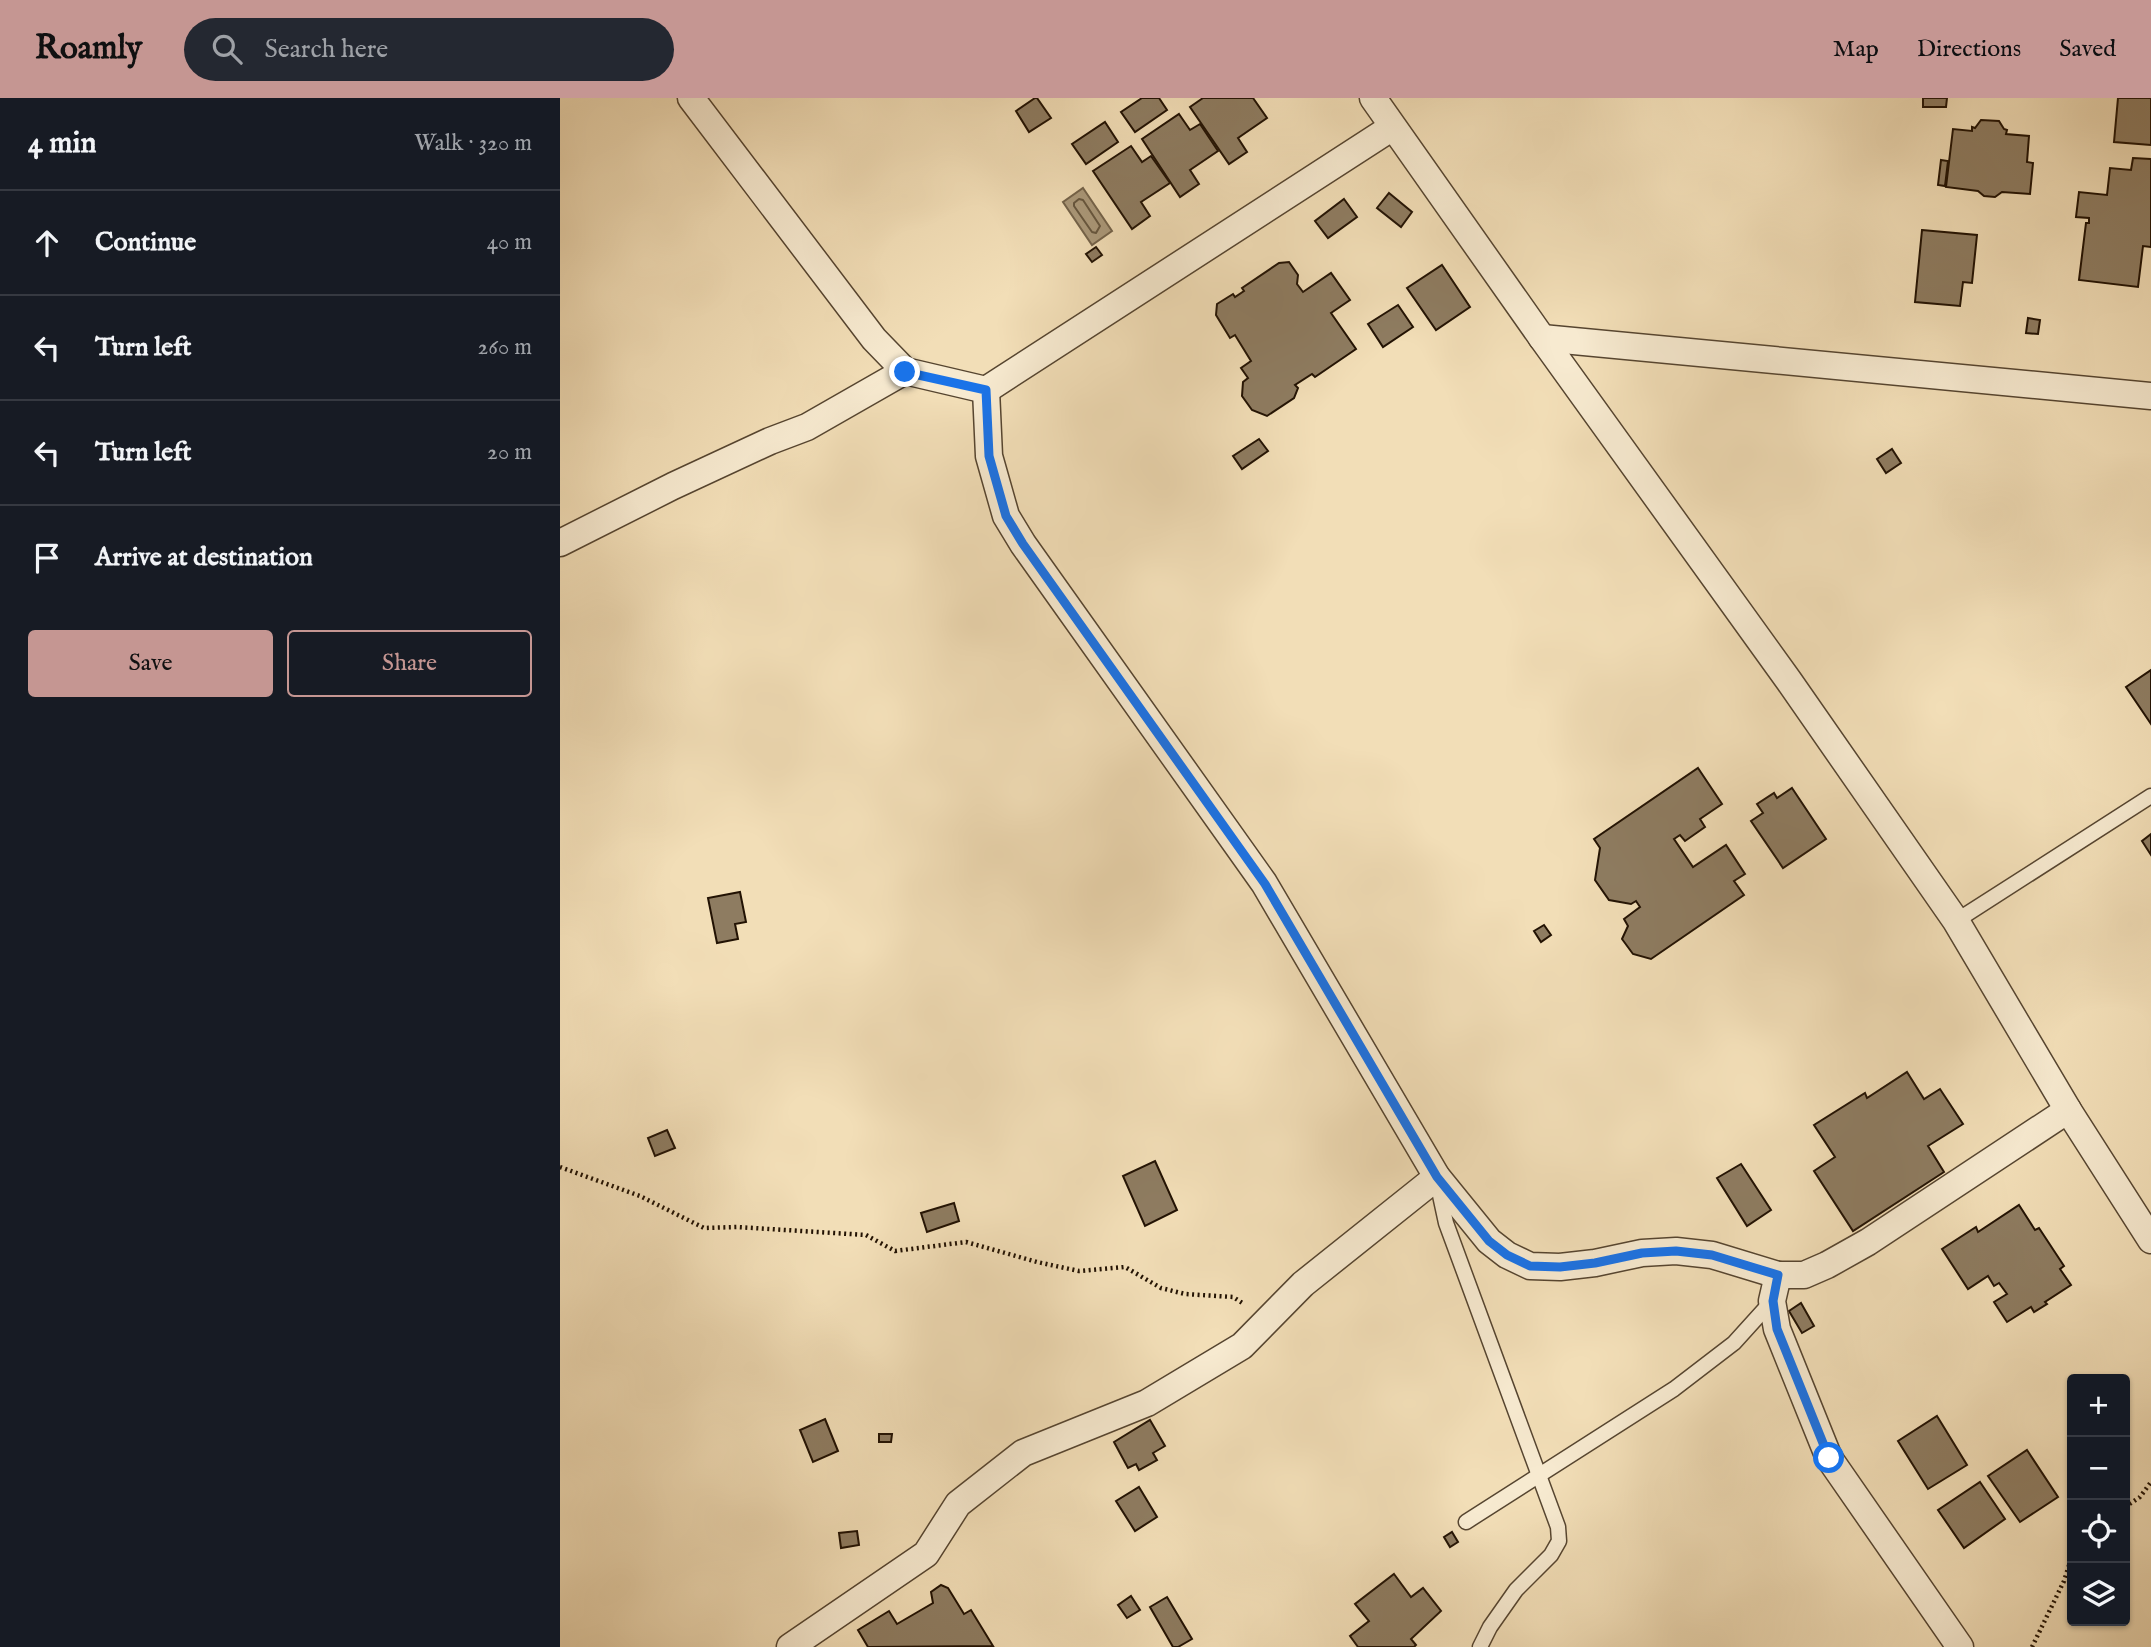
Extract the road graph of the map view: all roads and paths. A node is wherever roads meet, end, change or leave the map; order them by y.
1 (691, 98) edge
2 (1373, 98) edge
3 (1391, 128) junction
4 (1542, 338) junction
5 (905, 372) junction
6 (986, 390) junction
7 (2151, 396) edge
8 (560, 542) edge
9 (2151, 796) edge
10 (1956, 921) junction
11 (2068, 1110) junction
12 (560, 1167) edge
13 (1437, 1177) junction
14 (2151, 1240) edge
15 (1775, 1288) junction
16 (1269, 1319) junction
17 (1540, 1476) junction
18 (2151, 1482) edge
19 (2130, 1504) edge
20 (1466, 1522) dead end
21 (2070, 1563) edge
22 (790, 1647) edge
23 (1480, 1647) edge
24 (1960, 1647) edge
25 (2032, 1647) edge

1 - 5 street
2 - 3 street
3 - 4 street
3 - 6 street
4 - 7 street
4 - 10 street
5 - 6 street
5 - 8 street
6 - 13 street
9 - 10 lane
10 - 11 street
11 - 14 street
11 - 15 street
12 - 16 path
13 - 15 street
13 - 16 street
13 - 17 lane
15 - 17 lane
15 - 24 street
16 - 22 street
17 - 20 lane
17 - 23 lane
18 - 19 path
21 - 25 path

